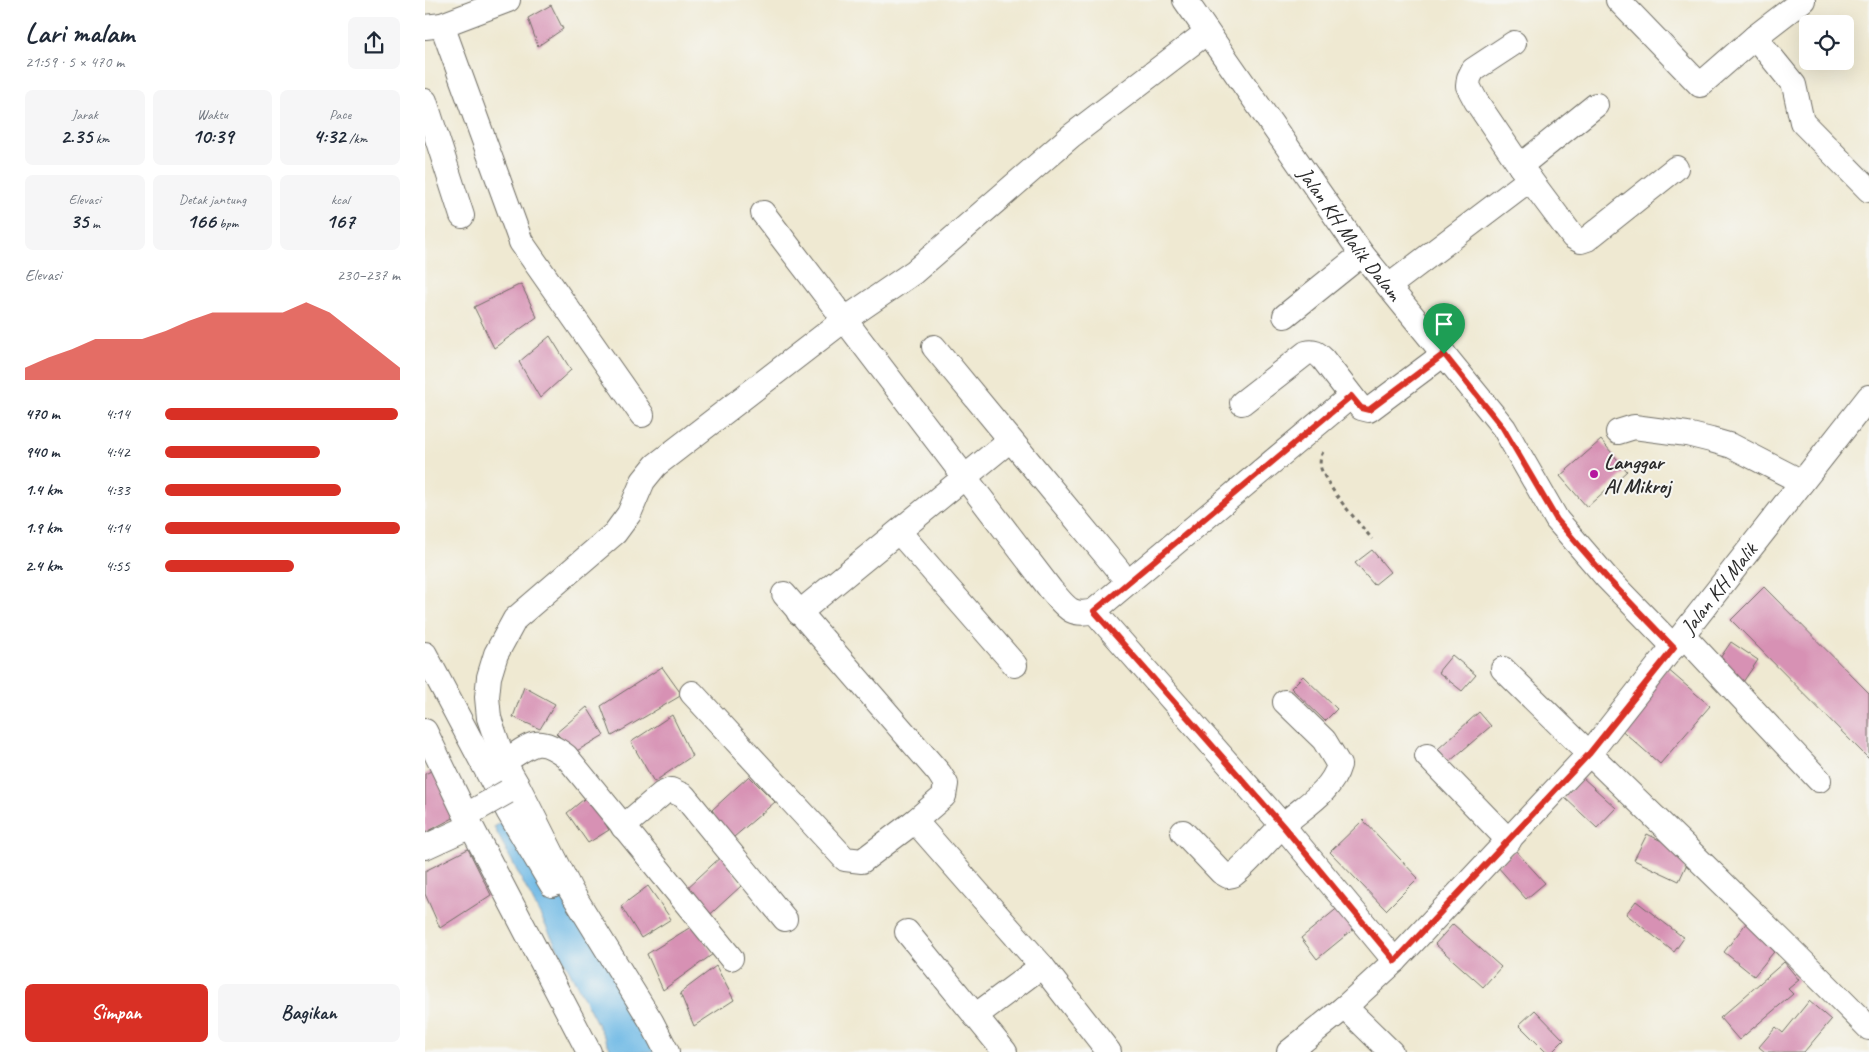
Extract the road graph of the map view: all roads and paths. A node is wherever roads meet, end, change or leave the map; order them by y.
1 (508, 0) edge
2 (1185, 0) edge
3 (1803, 0) edge
4 (1630, 4) edge
5 (434, 26) edge
6 (1207, 32) junction
7 (1755, 37) junction
8 (1514, 43) dead end
9 (425, 101) edge
10 (1596, 105) dead end
11 (1676, 168) dead end
12 (1525, 172) junction
13 (1869, 190) edge
14 (763, 213) dead end
15 (462, 216) dead end
16 (1362, 254) junction
17 (1389, 286) junction
18 (1285, 316) dead end
19 (844, 320) junction
20 (933, 347) dead end
21 (1444, 354) junction
22 (1351, 396) junction
23 (1869, 398) edge
24 (1242, 403) dead end
25 (641, 414) dead end
26 (1618, 432) dead end
27 (1010, 440) junction
28 (1327, 447) dead end
29 (964, 478) junction
30 (1802, 482) junction
31 (899, 532) junction
32 (1372, 538) dead end
33 (1119, 571) dead end
34 (784, 594) dead end
35 (1094, 611) junction
36 (799, 613) junction
37 (1678, 641) junction
38 (425, 654) edge
39 (1015, 665) dead end
40 (1503, 669) dead end
41 (692, 693) dead end
42 (1285, 702) dead end
43 (425, 731) edge
44 (1589, 754) junction
45 (1427, 756) dead end
46 (504, 762) junction
47 (1819, 780) dead end
48 (513, 789) junction
49 (471, 817) junction
50 (915, 821) junction
51 (1283, 826) junction
52 (623, 827) junction
53 (1183, 832) dead end
54 (1509, 841) junction
55 (425, 847) edge
56 (785, 919) dead end
57 (907, 932) dead end
58 (731, 958) dead end
59 (1395, 961) junction
60 (1042, 966) junction
61 (1345, 1007) junction
62 (975, 1016) junction
63 (1869, 1028) edge
64 (589, 1052) edge
65 (650, 1052) edge
66 (667, 1052) edge
67 (1005, 1052) edge
68 (1109, 1052) edge
69 (1289, 1052) edge
70 (1391, 1052) edge

1 - 5 street
2 - 6 street, Jalan KH Malik Dalam
3 - 7 street
4 - 7 street
5 - 25 street
6 - 16 street, Jalan KH Malik Dalam
6 - 19 street
7 - 13 street
8 - 12 street
9 - 15 street
10 - 12 street
11 - 12 street
12 - 17 street
14 - 19 street
16 - 17 street, Jalan KH Malik Dalam
16 - 18 street
17 - 21 street, Jalan KH Malik Dalam
19 - 29 street
19 - 46 street
20 - 27 street
21 - 22 street
21 - 37 street, Jalan KH Malik Dalam
22 - 24 street
22 - 35 street
23 - 30 street, Jalan KH Malik
26 - 30 street
27 - 29 street
27 - 33 street
28 - 32 path
29 - 31 street
29 - 35 street
30 - 37 street, Jalan KH Malik
31 - 36 street
31 - 39 street
34 - 36 street
35 - 51 street
36 - 50 street
37 - 44 street, Jalan KH Malik
37 - 47 street, Jalan KH Malik Dalam
38 - 65 street
40 - 44 street
41 - 50 street
42 - 51 street
43 - 49 street
44 - 54 street, Jalan KH Malik
44 - 63 street
45 - 54 street
46 - 48 street
46 - 52 street
48 - 49 street, bridge
48 - 66 street
49 - 55 street
49 - 64 street
50 - 60 street
51 - 53 street
51 - 59 street
52 - 56 street
52 - 58 street
54 - 59 street, Jalan KH Malik
57 - 62 street
59 - 61 street, Jalan KH Malik
60 - 62 street
60 - 68 street
61 - 69 street, Jalan KH Malik
61 - 70 street
62 - 67 street

